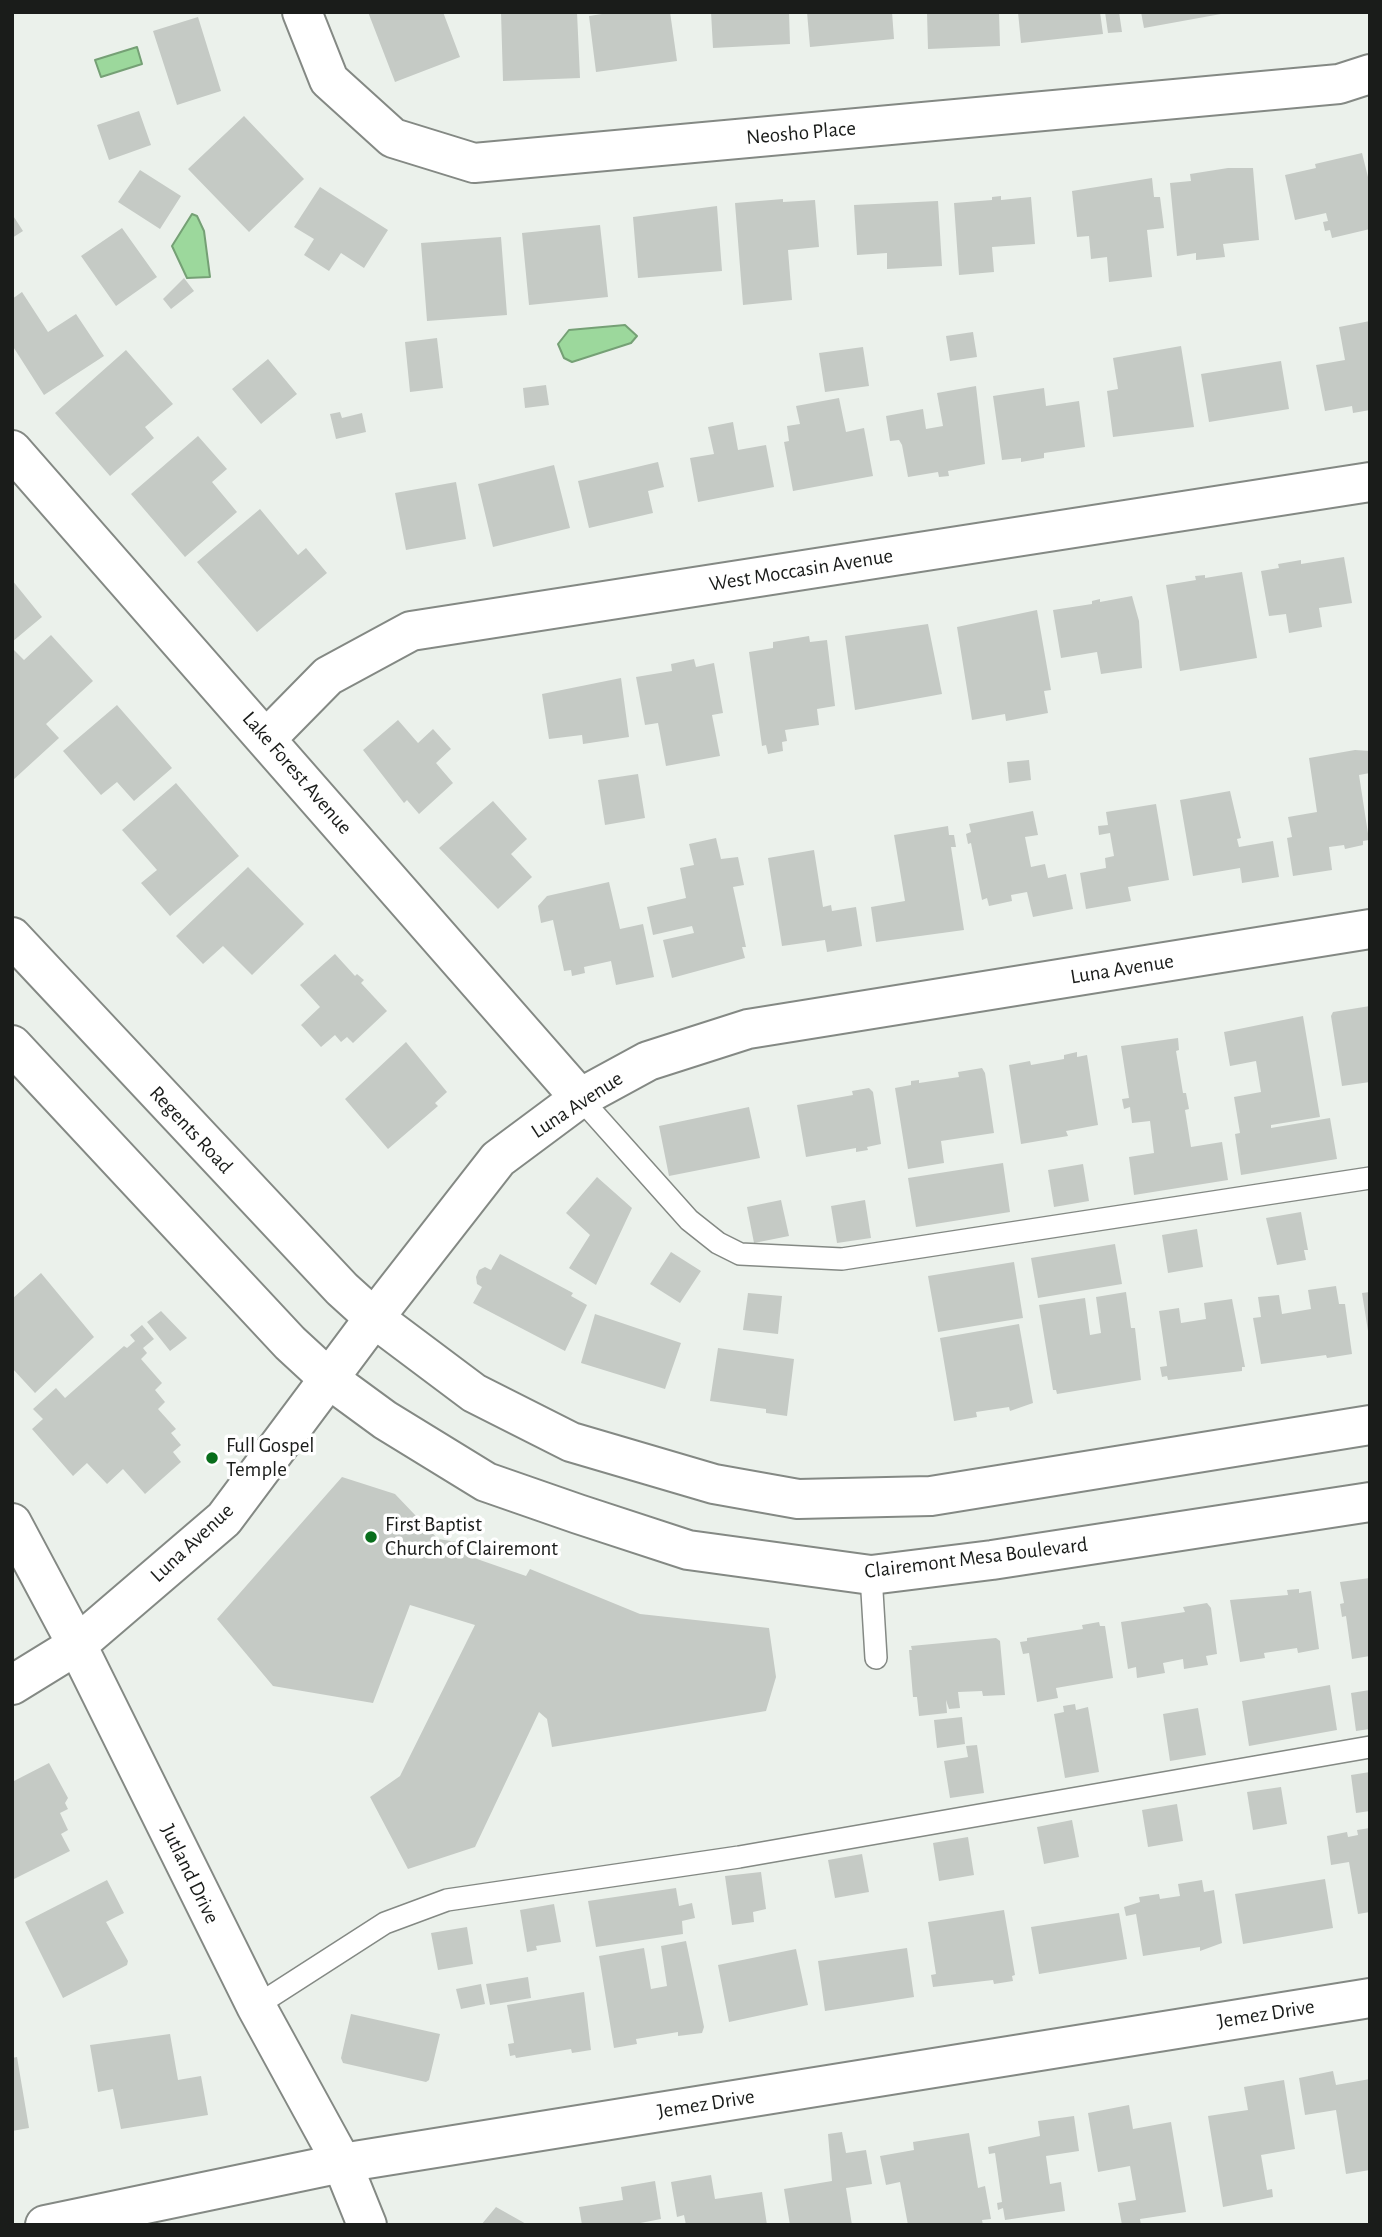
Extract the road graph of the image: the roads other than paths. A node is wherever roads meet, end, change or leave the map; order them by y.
1 (302, 12) edge
2 (1370, 74) edge
3 (12, 450) edge
4 (1370, 482) edge
5 (267, 738) junction
6 (1370, 929) edge
7 (12, 937) edge
8 (12, 1045) edge
9 (580, 1098) junction
10 (1370, 1178) edge
11 (374, 1318) junction
12 (328, 1379) junction
13 (1370, 1425) edge
14 (1370, 1502) edge
15 (12, 1523) edge
16 (871, 1575) junction
17 (77, 1645) junction
18 (876, 1658) dead end
19 (12, 1685) edge
20 (1370, 1747) edge
21 (1370, 1998) edge
22 (256, 2006) junction
23 (342, 2163) junction
24 (45, 2225) edge
25 (367, 2225) edge

1 - 2 street, Neosho Place
3 - 5 street, Lake Forest Avenue
4 - 5 street, West Moccasin Avenue
5 - 9 street, Lake Forest Avenue
6 - 9 street, Luna Avenue
7 - 11 street, Regents Road
8 - 12 street
9 - 10 lane
9 - 11 street, Luna Avenue
11 - 12 street, Luna Avenue
11 - 13 street
12 - 16 street, Clairemont Mesa Boulevard
12 - 17 street, Luna Avenue
14 - 16 street, Clairemont Mesa Boulevard
15 - 17 street, Jutland Drive
16 - 18 lane
17 - 19 street, Luna Avenue
17 - 22 street, Jutland Drive
20 - 22 lane
21 - 23 street, Jemez Drive
22 - 23 street, Jutland Drive
23 - 24 street, Jemez Drive
23 - 25 street, Jutland Drive

